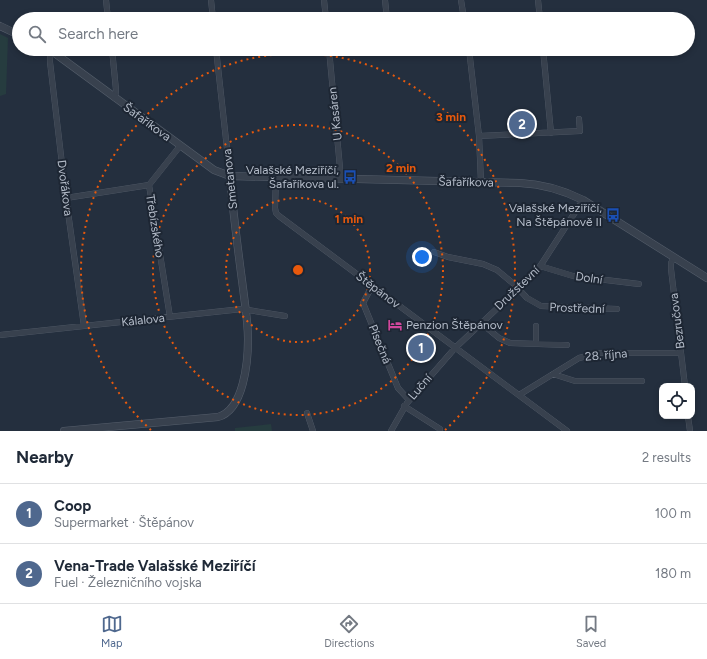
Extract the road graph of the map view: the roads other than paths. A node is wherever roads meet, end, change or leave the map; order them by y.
1 (106, 0) edge
2 (211, 0) edge
3 (324, 0) edge
4 (385, 0) edge
5 (461, 0) edge
6 (538, 0) edge
7 (107, 12) edge
8 (212, 12) edge
9 (325, 12) edge
10 (386, 12) edge
11 (463, 12) edge
12 (539, 12) edge
13 (0, 26) edge
14 (12, 32) edge
15 (50, 56) edge
16 (59, 56) edge
17 (113, 56) edge
18 (217, 56) edge
19 (330, 56) edge
20 (470, 56) edge
21 (544, 56) edge
22 (115, 98) junction
23 (579, 119) dead end
24 (551, 133) junction
25 (479, 136) junction
26 (180, 146) junction
27 (230, 176) junction
28 (276, 177) junction
29 (342, 179) junction
30 (481, 182) junction
31 (149, 186) junction
32 (66, 198) junction
33 (583, 200) junction
34 (434, 252) dead end
35 (674, 257) junction
36 (540, 266) junction
37 (707, 278) edge
38 (639, 284) dead end
39 (372, 286) junction
40 (518, 289) junction
41 (245, 309) junction
42 (617, 309) dead end
43 (286, 316) dead end
44 (170, 317) junction
45 (481, 323) junction
46 (84, 326) junction
47 (536, 326) dead end
48 (0, 334) edge
49 (536, 344) junction
50 (567, 345) dead end
51 (455, 348) junction
52 (681, 353) junction
53 (553, 374) junction
54 (642, 381) dead end
55 (685, 383) edge
56 (519, 395) junction
57 (409, 400) junction
58 (404, 406) junction
59 (307, 413) dead end
60 (688, 419) edge
61 (442, 430) edge
62 (64, 431) edge
63 (313, 431) edge
64 (391, 431) edge
65 (567, 431) edge
66 (690, 431) edge

1 - 7 street
2 - 8 street
3 - 9 street
4 - 10 street
5 - 11 street
6 - 12 street
13 - 14 street
15 - 32 street, Dvořákova
16 - 22 street, Šafaříkova
17 - 22 street
18 - 27 street, Smetanova
19 - 29 street, U Kasáren
20 - 25 street
21 - 24 street
22 - 26 street, Šafaříkova
23 - 24 street
24 - 25 street
25 - 30 street
26 - 27 street, Šafaříkova
26 - 31 street, Třebízského
27 - 28 street, Šafaříkova
27 - 41 street, Smetanova
28 - 29 street, Šafaříkova
28 - 39 street, Štěpánov
29 - 30 street, Šafaříkova
30 - 33 street, Šafaříkova
31 - 32 street
31 - 44 street, Třebízského
32 - 46 street, Dvořákova
33 - 35 street, Šafaříkova
33 - 36 street, Družstevní
34 - 40 street, Prostřední
35 - 37 street, Šafaříkova
35 - 52 street, Bezručova
36 - 38 street, Dolní
36 - 40 street, Družstevní
39 - 51 street, Štěpánov
39 - 57 street, Písečná
40 - 42 street, Prostřední
40 - 45 street, Družstevní
41 - 43 street, Kálalova
41 - 44 street, Kálalova
41 - 62 street, Smetanova
44 - 46 street, Kálalova
45 - 49 street
45 - 51 street, Družstevní
46 - 48 street, Kálalova
47 - 49 street
49 - 50 street
51 - 56 street, Štěpánov
51 - 57 street, Luční
52 - 53 street, 28. října
52 - 55 street, Bezručova
53 - 54 street
53 - 56 street, 28. října
56 - 65 street, Štěpánov
57 - 58 street, Luční
58 - 61 street
58 - 64 street, Luční
59 - 63 street
60 - 66 street

